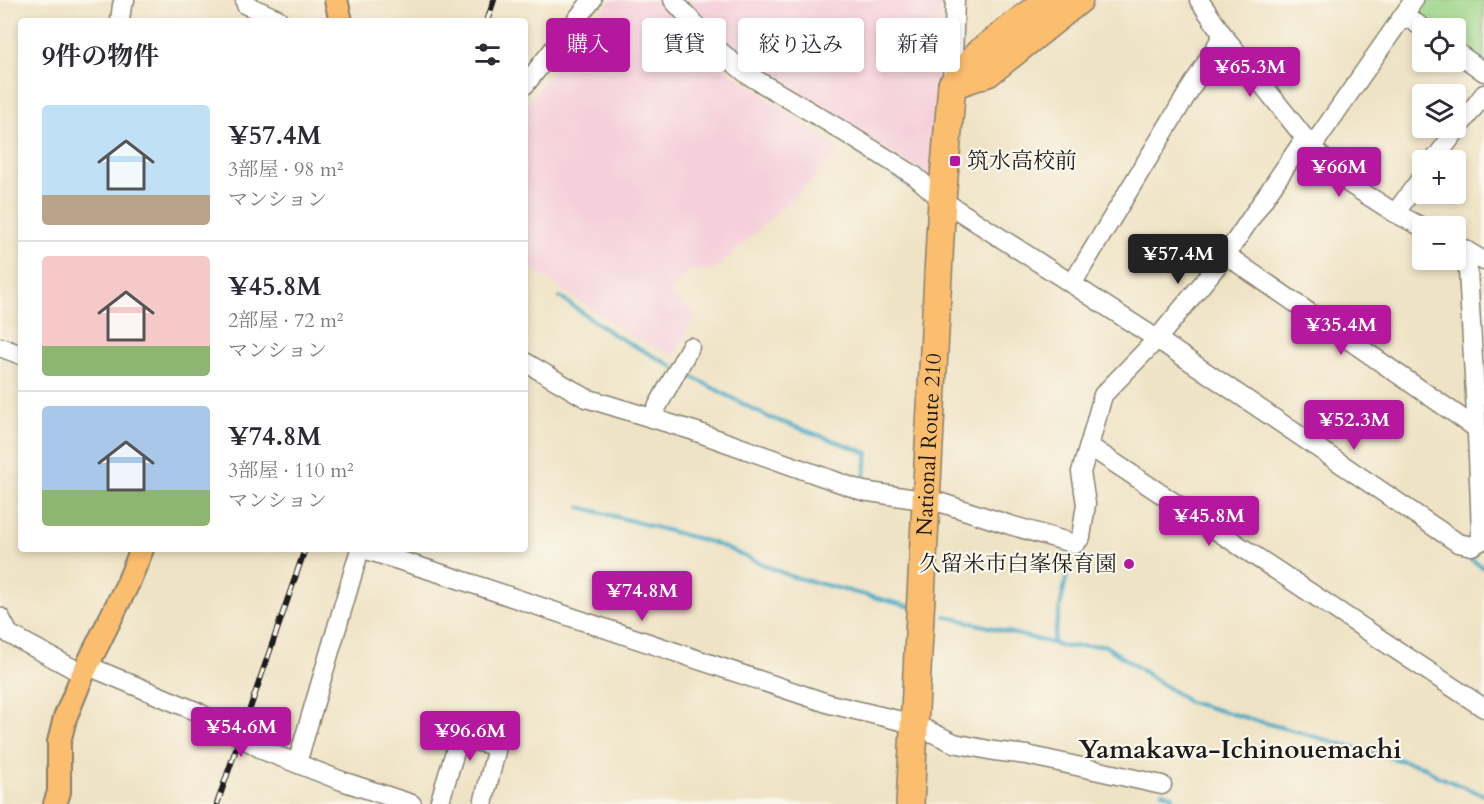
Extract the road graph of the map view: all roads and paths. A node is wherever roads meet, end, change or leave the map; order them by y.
1 (245, 0) edge
2 (336, 0) edge
3 (592, 0) edge
4 (673, 0) edge
5 (955, 0) edge
6 (1047, 0) edge
7 (1079, 0) edge
8 (1199, 0) edge
9 (1409, 7) edge
10 (276, 18) edge
11 (340, 18) edge
12 (1223, 35) junction
13 (1466, 59) edge
14 (1484, 72) edge
15 (528, 81) edge
16 (952, 85) junction
17 (1484, 94) edge
18 (1309, 143) junction
19 (1442, 150) edge
20 (1412, 190) edge
21 (942, 200) junction
22 (1395, 213) junction
23 (1412, 222) edge
24 (1469, 247) edge
25 (1226, 255) junction
26 (1484, 261) edge
27 (1072, 284) junction
28 (1157, 339) junction
29 (0, 346) edge
30 (690, 347) dead end
31 (18, 355) edge
32 (528, 364) edge
33 (651, 418) junction
34 (1476, 428) junction
35 (1089, 446) junction
36 (927, 501) junction
37 (141, 552) edge
38 (361, 552) edge
39 (372, 552) edge
40 (0, 617) edge
41 (85, 670) junction
42 (1484, 708) edge
43 (914, 724) junction
44 (297, 763) junction
45 (1162, 785) dead end
46 (55, 804) edge
47 (412, 804) edge
48 (439, 804) edge
49 (483, 804) edge
50 (910, 804) edge

1 - 10 street
2 - 11 main road
3 - 15 street
4 - 21 street
5 - 16 street
6 - 16 highway
7 - 16 highway
8 - 12 street
9 - 18 street
12 - 18 street
12 - 27 street
13 - 14 street
16 - 21 highway, National Route 210
17 - 19 street
18 - 22 street
18 - 25 street
20 - 22 street
21 - 27 street
21 - 36 highway, National Route 210
22 - 23 street
24 - 26 street
24 - 34 street
25 - 28 street
25 - 34 street
27 - 28 street
28 - 34 street
28 - 35 street
29 - 31 street
30 - 33 street
32 - 33 street
33 - 36 street
35 - 36 street
35 - 42 street
36 - 43 highway, National Route 210
37 - 41 main road
38 - 44 street
39 - 43 street
40 - 41 street
41 - 44 street
41 - 46 main road
43 - 45 street
43 - 50 highway, National Route 210
44 - 47 street
48 - 49 street

